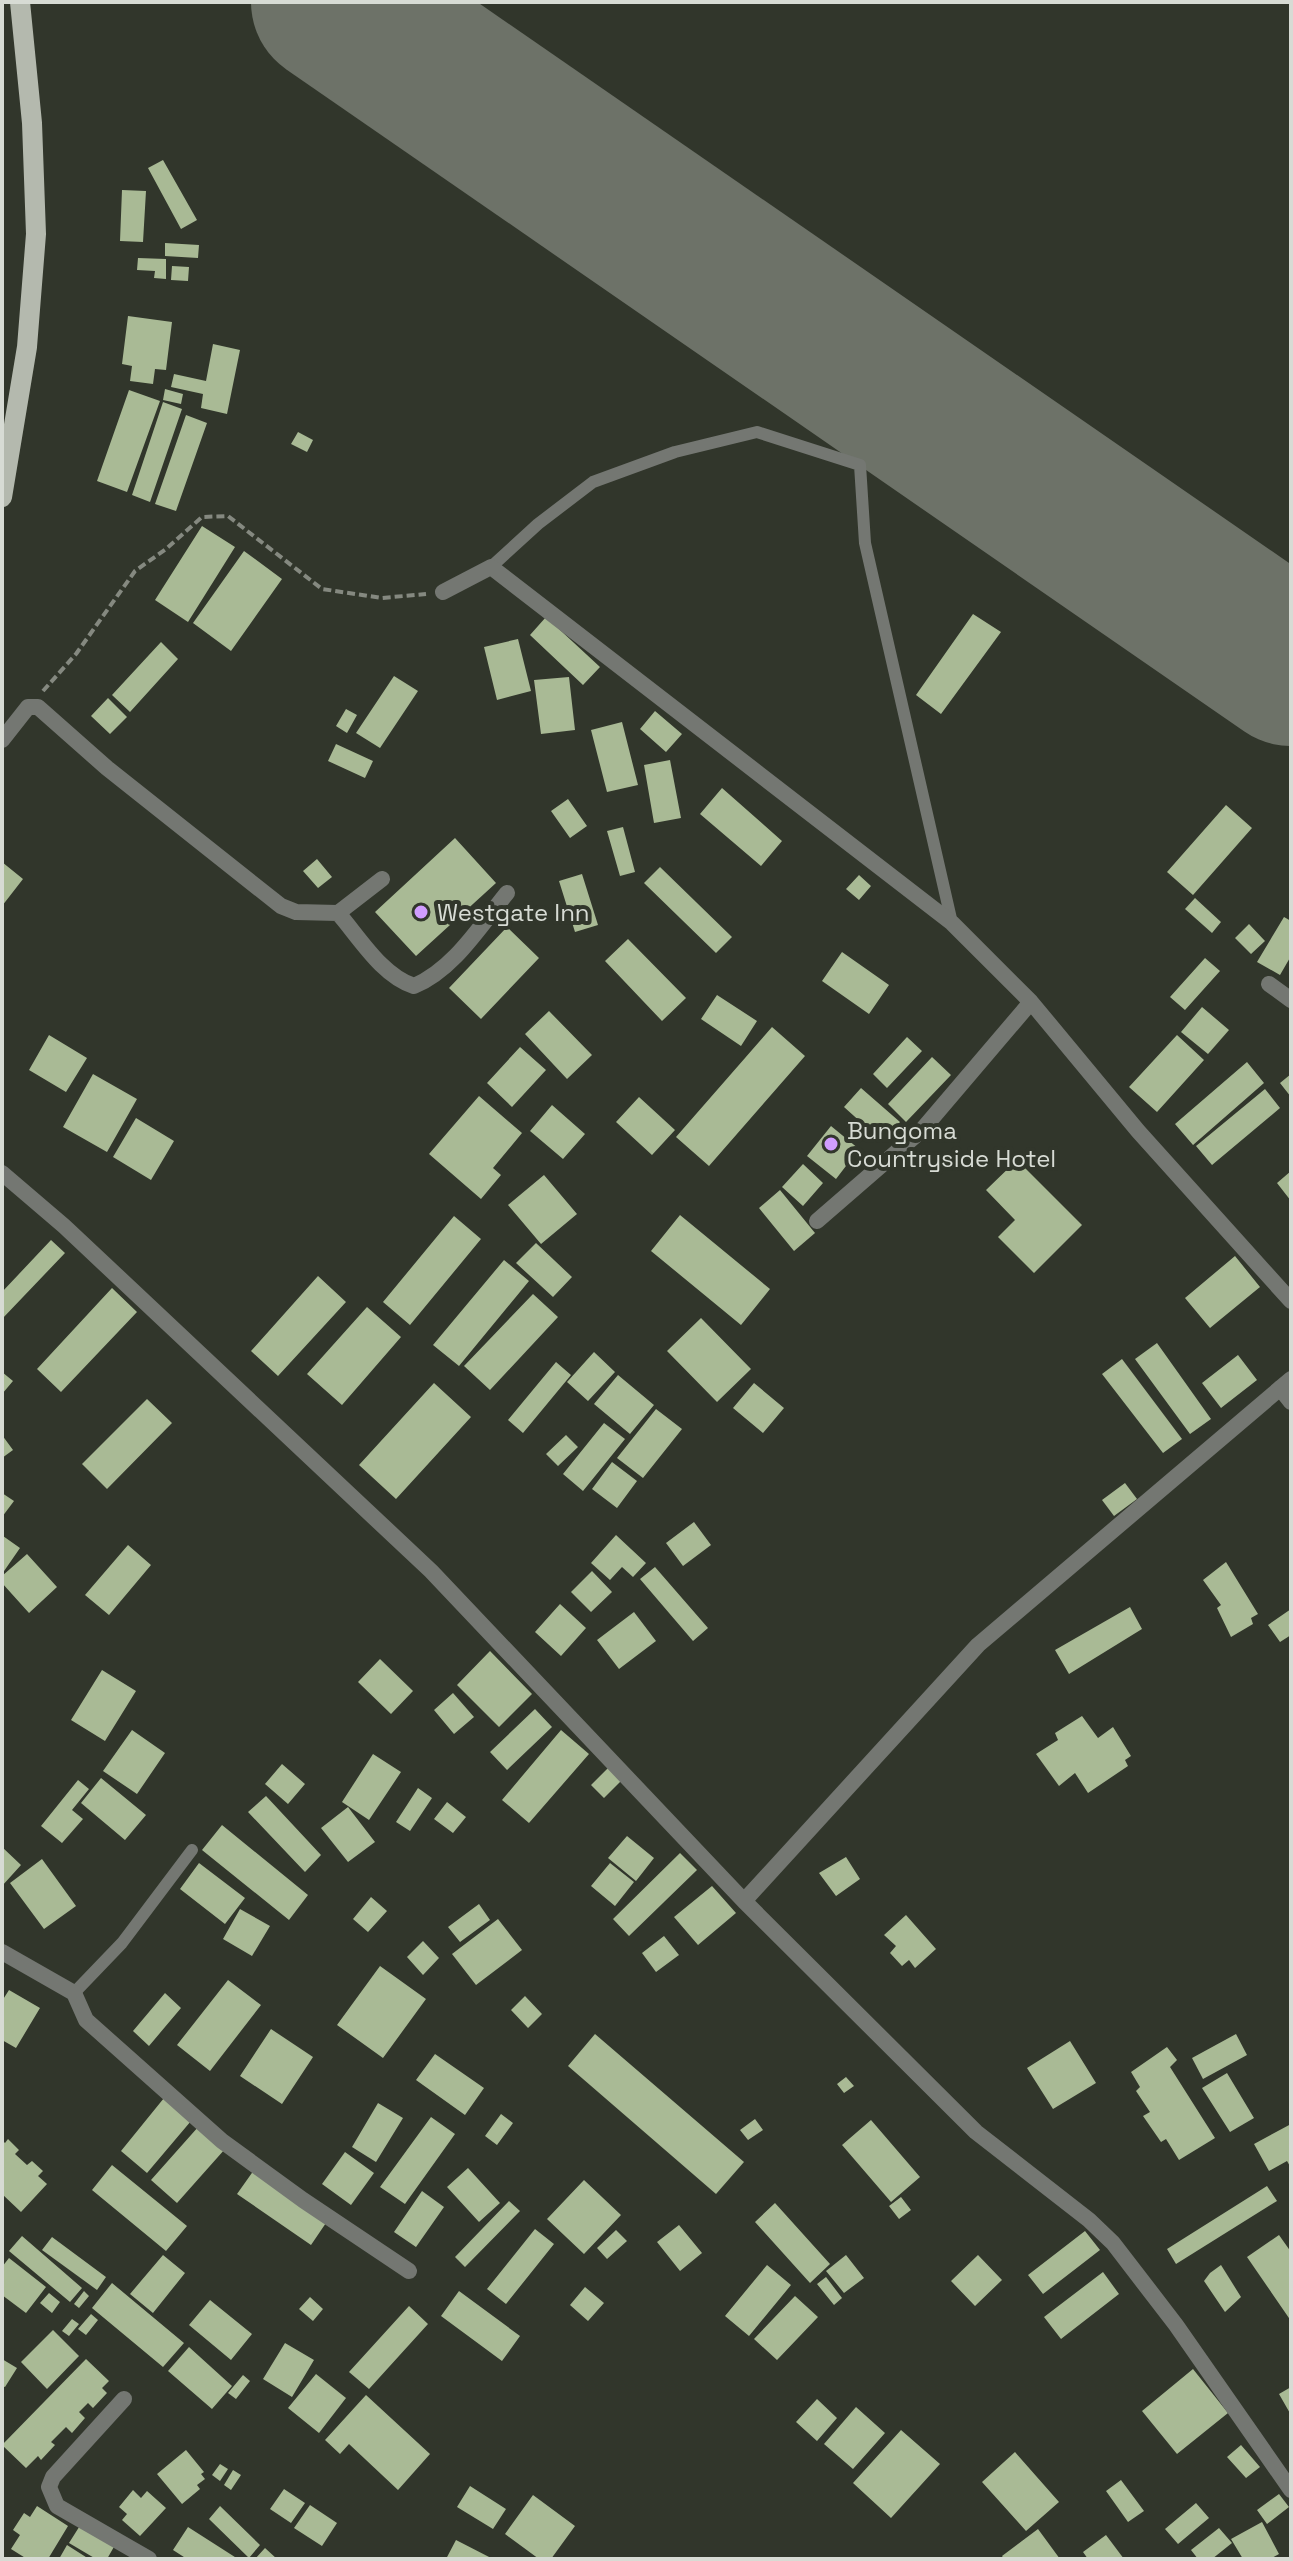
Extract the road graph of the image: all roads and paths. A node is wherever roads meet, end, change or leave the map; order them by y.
1 (20, 2) edge
2 (2, 497) edge
3 (491, 567) junction
4 (443, 592) joint
5 (28, 707) junction
6 (2, 740) edge
7 (382, 879) dead end
8 (507, 893) dead end
9 (338, 913) junction
10 (952, 923) junction
11 (1269, 984) dead end
12 (1291, 1000) edge
13 (1031, 1002) junction
14 (2, 1173) edge
15 (817, 1221) dead end
16 (1291, 1301) edge
17 (1286, 1384) edge
18 (1291, 1402) edge
19 (192, 1850) dead end
20 (744, 1901) junction
21 (2, 1952) edge
22 (74, 1993) junction
23 (409, 2271) dead end
24 (124, 2399) dead end
25 (1291, 2490) edge
26 (149, 2559) edge

1 - 2 main road
3 - 4 street
3 - 10 street
3 - 10 lane
4 - 5 path
5 - 6 street
5 - 9 street
7 - 9 street
8 - 9 street
10 - 13 street
11 - 12 street
13 - 15 street
13 - 16 street
14 - 20 street
17 - 18 street
17 - 20 street
19 - 22 lane
20 - 25 street
21 - 22 street
22 - 23 street
24 - 26 street

